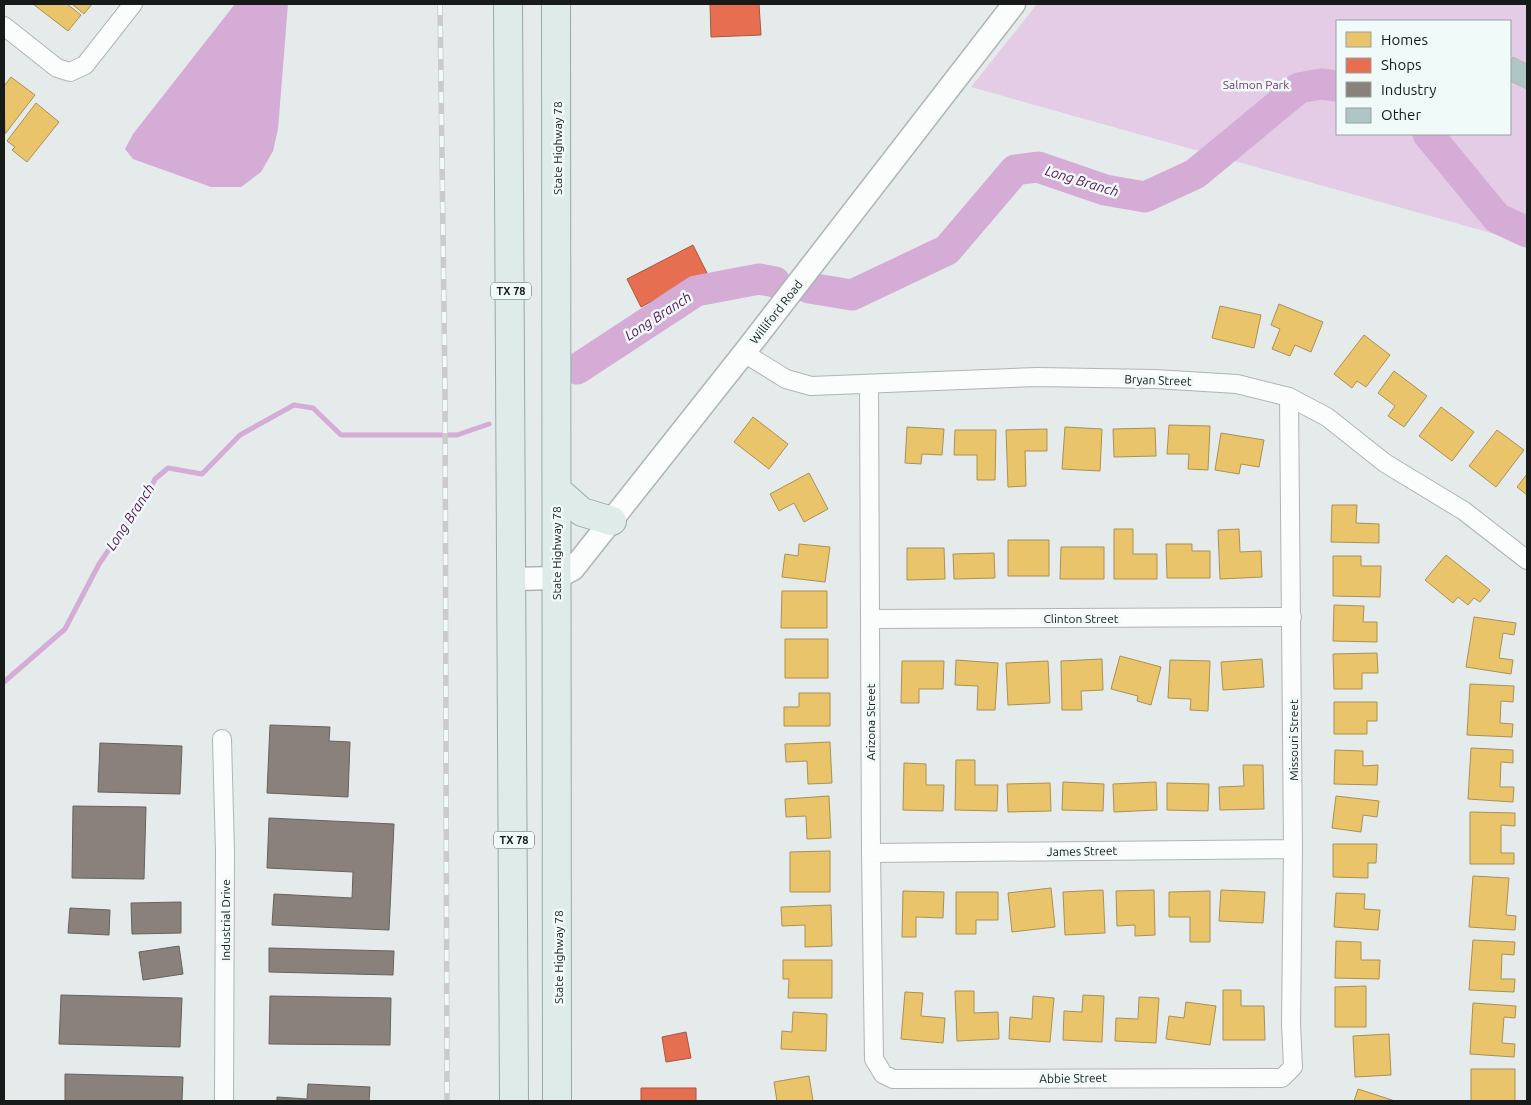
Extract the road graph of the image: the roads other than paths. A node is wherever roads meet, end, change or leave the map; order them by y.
1 (133, 4) edge
2 (508, 4) edge
3 (556, 4) edge
4 (1014, 4) edge
5 (4, 26) edge
6 (744, 353) junction
7 (869, 384) junction
8 (1289, 397) junction
9 (557, 490) junction
10 (612, 521) junction
11 (1527, 560) edge
12 (556, 578) junction
13 (513, 579) junction
14 (1292, 617) junction
15 (870, 619) junction
16 (222, 739) dead end
17 (1293, 848) junction
18 (871, 854) junction
19 (874, 1059) joint
20 (1282, 1078) joint
21 (224, 1101) edge
22 (514, 1101) edge
23 (557, 1101) edge

1 - 5 street
2 - 13 main road, TX 78
3 - 9 main road, State Highway 78
4 - 6 street, Williford Road
6 - 7 street, Bryan Street
6 - 10 street, Williford Road
7 - 8 street, Bryan Street
7 - 15 street, Arizona Street
8 - 11 street, Bryan Street
8 - 14 street, Missouri Street
9 - 10 main road
9 - 12 main road, State Highway 78
10 - 12 street, Williford Road
12 - 13 street
12 - 23 main road, State Highway 78
13 - 22 main road, TX 78
14 - 15 street, Clinton Street
14 - 17 street, Missouri Street
15 - 18 street, Arizona Street
16 - 21 street, Industrial Drive
17 - 18 street, James Street
17 - 20 street, Missouri Street
18 - 19 street, Arizona Street
19 - 20 street, Abbie Street

